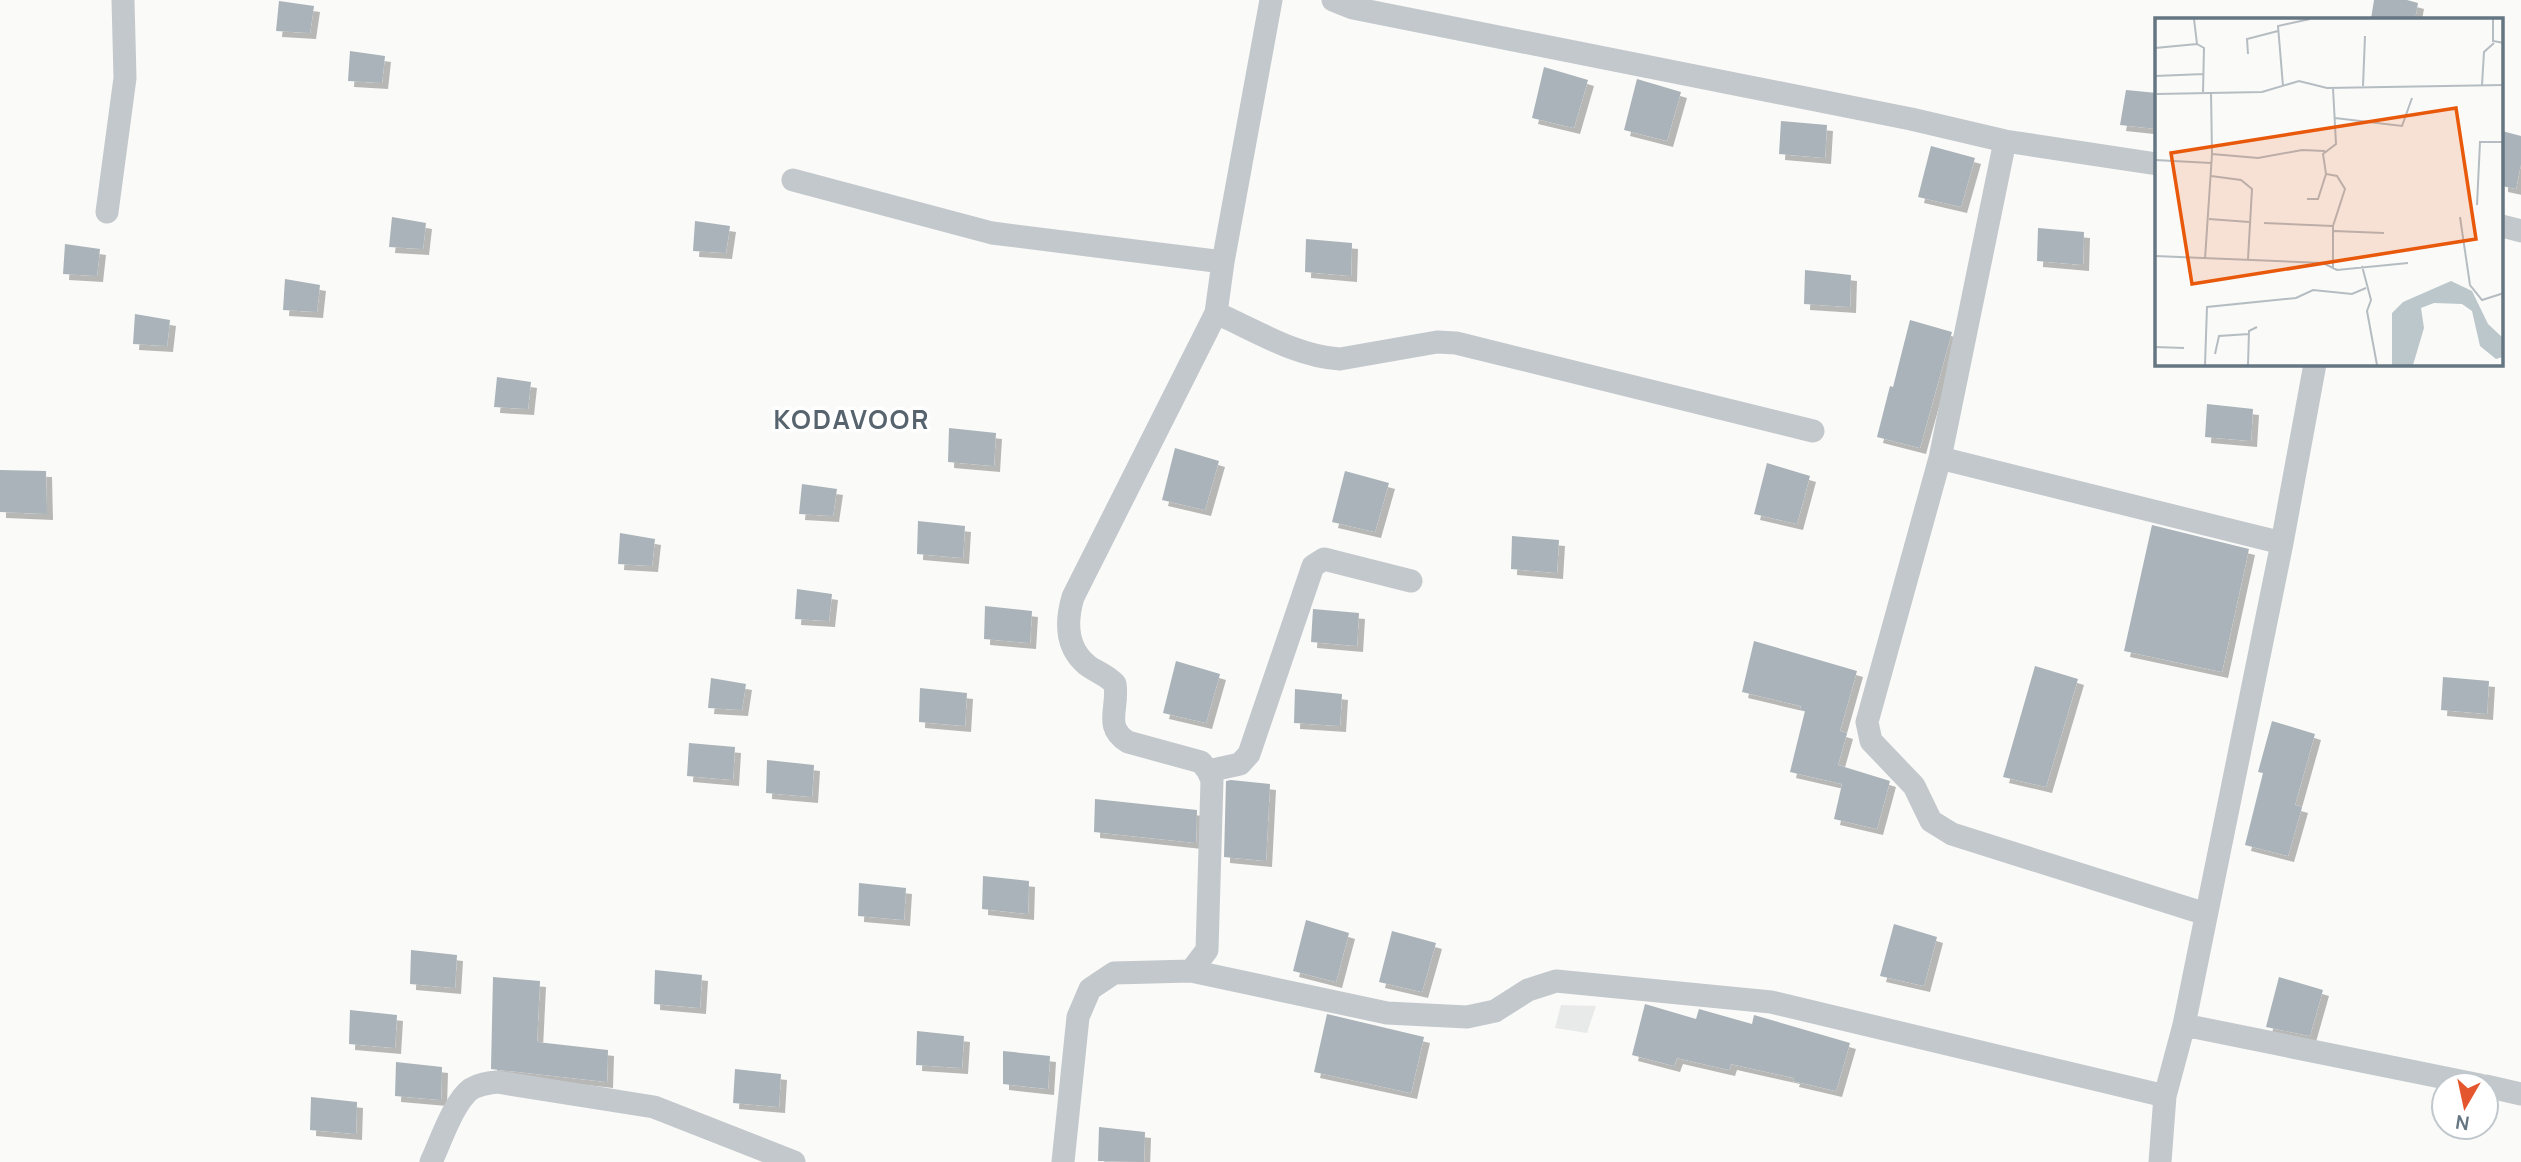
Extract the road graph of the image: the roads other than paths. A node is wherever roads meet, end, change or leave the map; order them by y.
1 (123, 0) edge
2 (1271, 0) edge
3 (1333, 0) edge
4 (2005, 141) junction
5 (2155, 164) edge
6 (793, 180) dead end
7 (107, 212) dead end
8 (1223, 262) junction
9 (1216, 313) junction
10 (2315, 366) edge
11 (1813, 431) dead end
12 (1940, 458) junction
13 (2282, 543) junction
14 (1411, 581) dead end
15 (1208, 771) junction
16 (2206, 914) junction
17 (1191, 971) junction
18 (2184, 1025) junction
19 (2430, 1075) edge
20 (2500, 1089) edge
21 (2521, 1094) edge
22 (2165, 1096) junction
23 (431, 1162) edge
24 (794, 1162) edge
25 (1063, 1162) edge
26 (2160, 1162) edge

1 - 7 street
2 - 8 street
3 - 4 street
4 - 5 street
4 - 12 street
6 - 8 street
8 - 9 street
9 - 11 street
9 - 15 street
10 - 13 street
12 - 13 street
12 - 16 street
13 - 16 street
14 - 15 street
15 - 17 street
16 - 18 street
17 - 22 street
17 - 25 street
18 - 19 street
18 - 22 street
20 - 21 street
22 - 26 street
23 - 24 street

